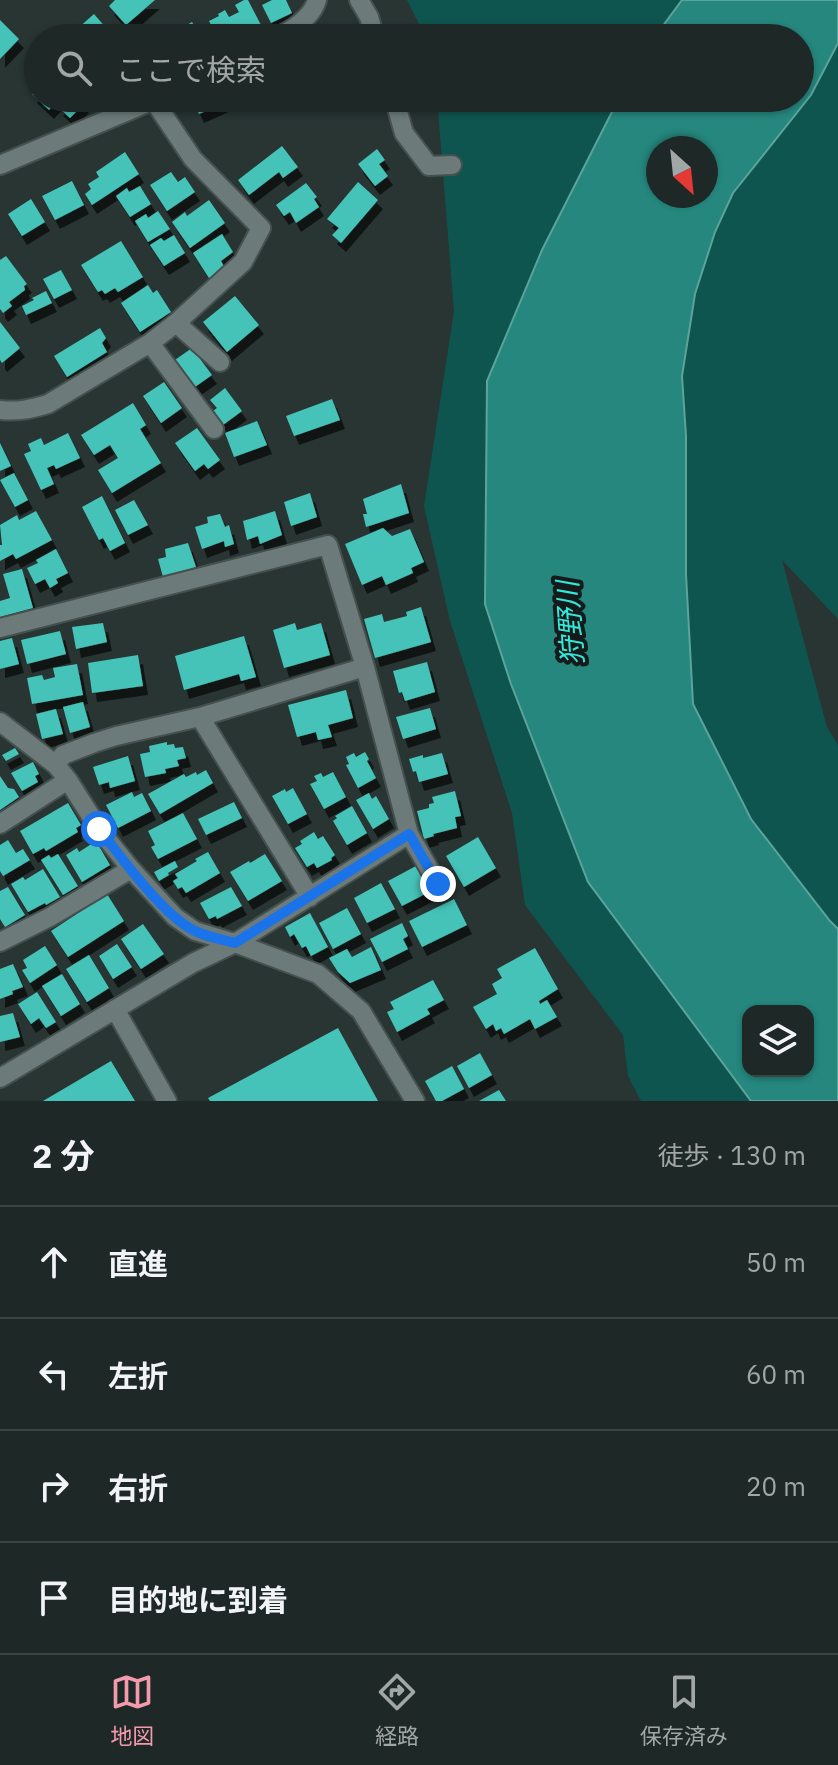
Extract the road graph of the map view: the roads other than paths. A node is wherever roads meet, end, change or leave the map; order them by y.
1 (317, 0) edge
2 (359, 0) edge
3 (298, 24) edge
4 (371, 24) edge
5 (126, 112) edge
6 (165, 112) edge
7 (398, 112) edge
8 (0, 165) edge
9 (452, 165) dead end
10 (176, 323) junction
11 (150, 343) junction
12 (220, 362) dead end
13 (0, 410) edge
14 (214, 429) dead end
15 (0, 628) edge
16 (365, 667) junction
17 (200, 717) junction
18 (0, 722) edge
19 (56, 765) junction
20 (68, 780) junction
21 (0, 824) edge
22 (409, 834) junction
23 (131, 869) junction
24 (438, 884) dead end
25 (310, 897) junction
26 (0, 942) edge
27 (235, 943) junction
28 (115, 1009) junction
29 (0, 1078) edge
30 (167, 1101) edge
31 (415, 1101) edge

1 - 3 street
2 - 4 street
5 - 8 street
6 - 10 street
7 - 9 street
10 - 11 street
10 - 12 street
11 - 13 street
11 - 14 street
15 - 16 street
16 - 17 street
16 - 22 street
17 - 19 street
17 - 25 street
18 - 19 street
19 - 20 street
20 - 21 street
20 - 23 street
22 - 24 street
22 - 25 street
23 - 26 street
23 - 27 street
25 - 27 street
27 - 28 street
27 - 31 street
28 - 29 street
28 - 30 street

